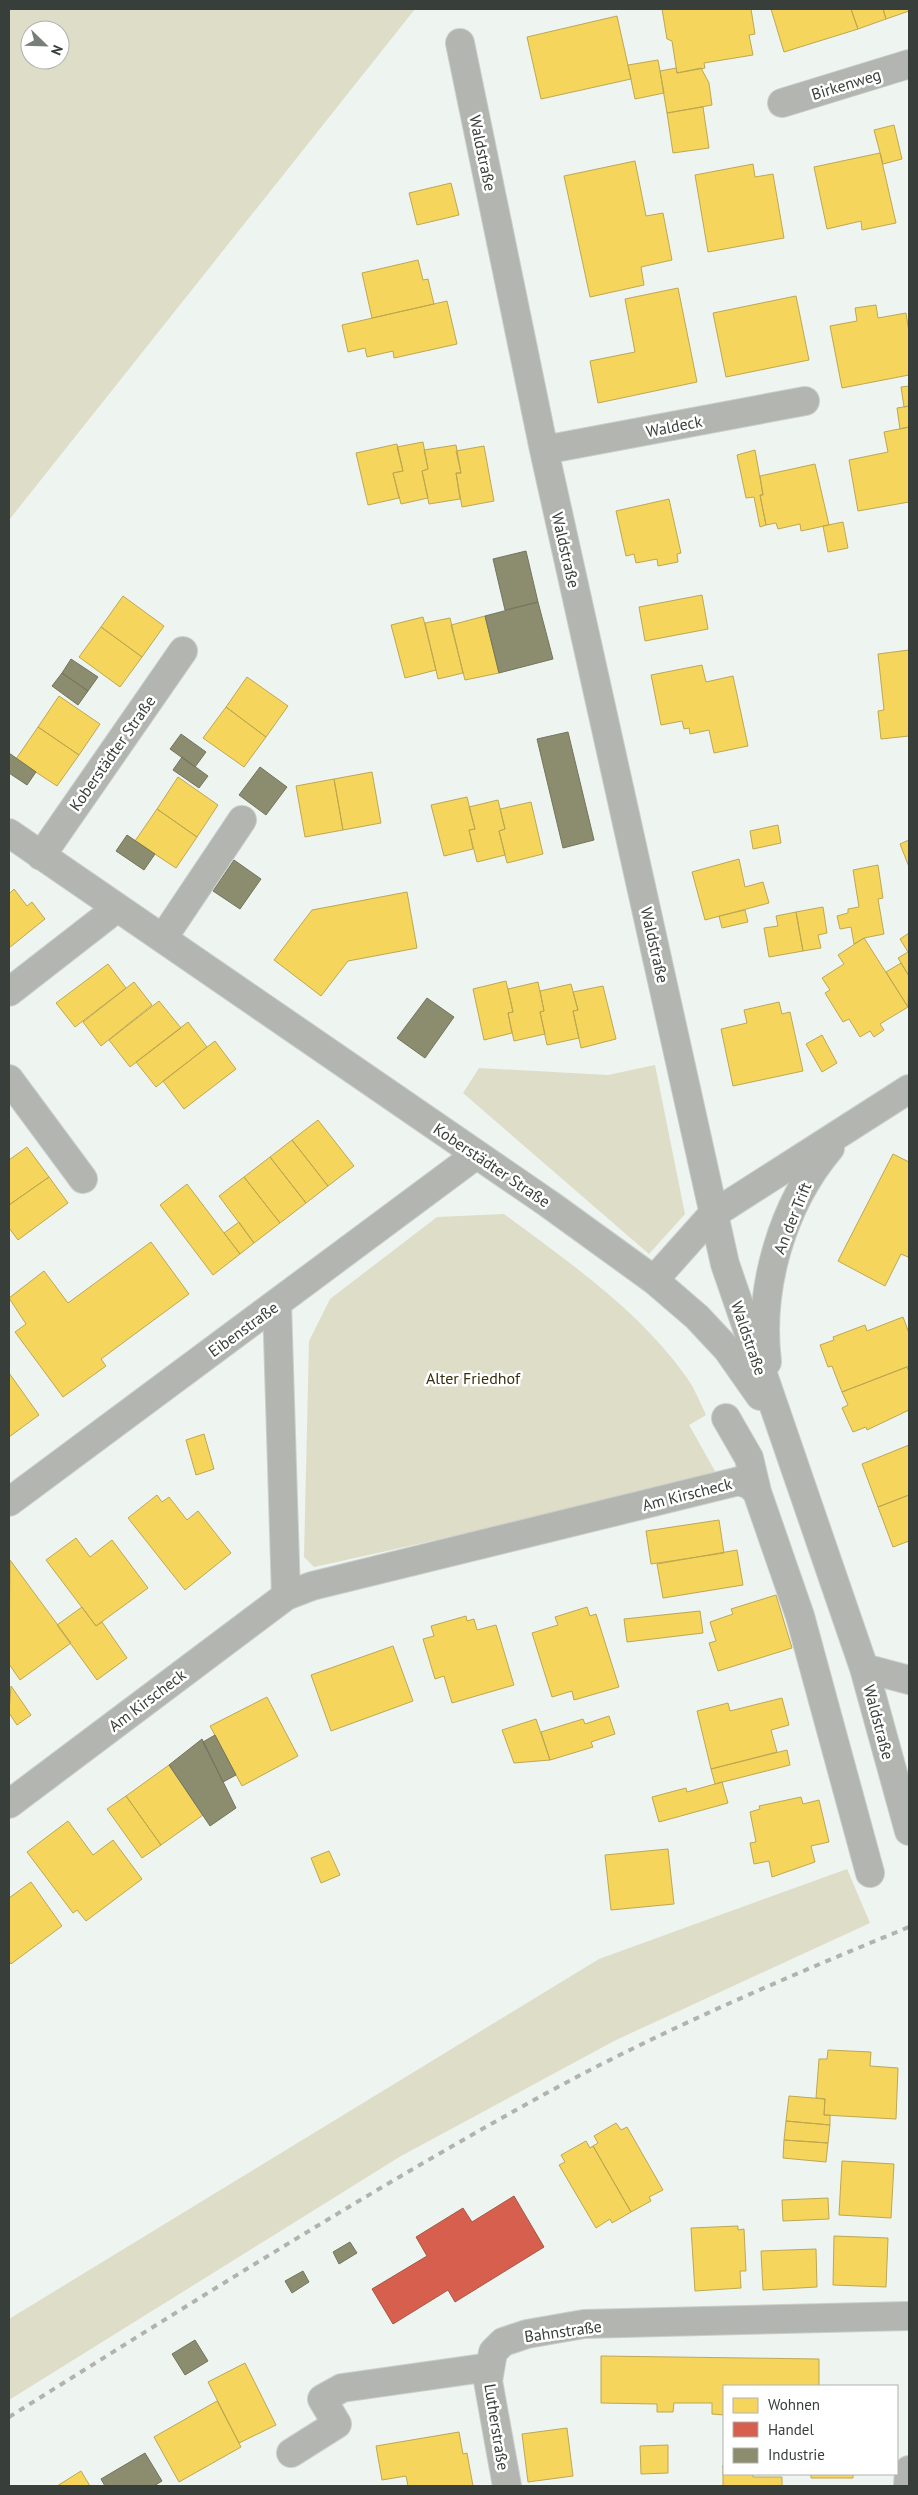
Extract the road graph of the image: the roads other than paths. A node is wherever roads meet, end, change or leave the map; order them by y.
1 (460, 43) dead end
2 (909, 64) edge
3 (782, 103) dead end
4 (805, 402) dead end
5 (544, 450) junction
6 (183, 650) dead end
7 (242, 820) dead end
8 (9, 832) edge
9 (40, 856) junction
10 (118, 908) junction
11 (163, 938) junction
12 (9, 992) edge
13 (9, 1079) edge
14 (909, 1089) edge
15 (843, 1132) junction
16 (476, 1155) junction
17 (83, 1179) dead end
18 (712, 1215) junction
19 (654, 1280) junction
20 (277, 1304) junction
21 (726, 1418) dead end
22 (781, 1432) junction
23 (757, 1492) junction
24 (9, 1502) edge
25 (286, 1596) junction
26 (864, 1668) junction
27 (909, 1680) edge
28 (9, 1804) edge
29 (909, 1830) edge
30 (870, 1874) dead end
31 (909, 2316) edge
32 (490, 2367) junction
33 (291, 2453) dead end
34 (909, 2470) edge
35 (507, 2486) edge
36 (908, 2486) edge

1 - 5 street, Waldstraße
2 - 3 street, Birkenweg
4 - 5 street, Waldeck
5 - 18 street, Waldstraße
6 - 9 street, Koberstädter Straße
7 - 11 street
8 - 9 street, Koberstädter Straße
9 - 10 street, Koberstädter Straße
10 - 11 street, Koberstädter Straße
10 - 12 street
11 - 16 street, Koberstädter Straße
13 - 17 street
14 - 15 street, An der Trift
15 - 18 street, An der Trift
15 - 22 street, An der Trift
16 - 19 street, Koberstädter Straße
16 - 20 street, Eibenstraße
18 - 19 street, An der Trift
18 - 22 street, Waldstraße
19 - 22 street, Koberstädter Straße
20 - 24 street, Eibenstraße
20 - 25 street
21 - 23 street
22 - 26 street, Waldstraße
23 - 25 street, Am Kirscheck
23 - 30 street, Am Kirscheck
25 - 28 street, Am Kirscheck
26 - 27 street
26 - 29 street, Waldstraße
31 - 32 street, Bahnstraße
32 - 33 street
32 - 35 street, Lutherstraße
34 - 36 street

